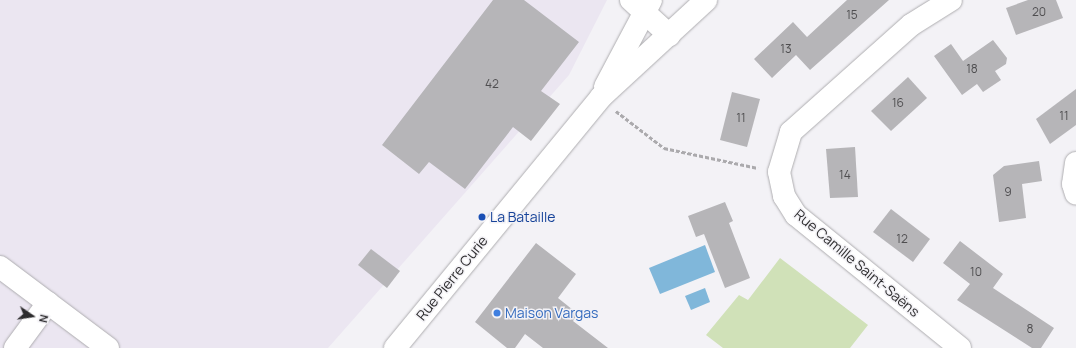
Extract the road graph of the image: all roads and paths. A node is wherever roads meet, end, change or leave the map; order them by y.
1 (706, 0) edge
2 (952, 0) edge
3 (642, 4) edge
4 (670, 35) junction
5 (601, 97) junction
6 (1076, 163) edge
7 (778, 172) junction
8 (1076, 194) edge
9 (0, 267) edge
10 (48, 303) junction
11 (15, 348) edge
12 (108, 348) edge
13 (395, 348) edge
14 (960, 348) edge

1 - 4 street, Rue Pierre Curie
2 - 7 street
3 - 4 street
3 - 5 street, Rue Pierre Curie
4 - 5 street, Rue Pierre Curie
5 - 7 path
5 - 13 street, Rue Pierre Curie
6 - 8 street
7 - 14 street, Rue Camille Saint-Saëns
9 - 10 street
10 - 11 street
10 - 12 street

